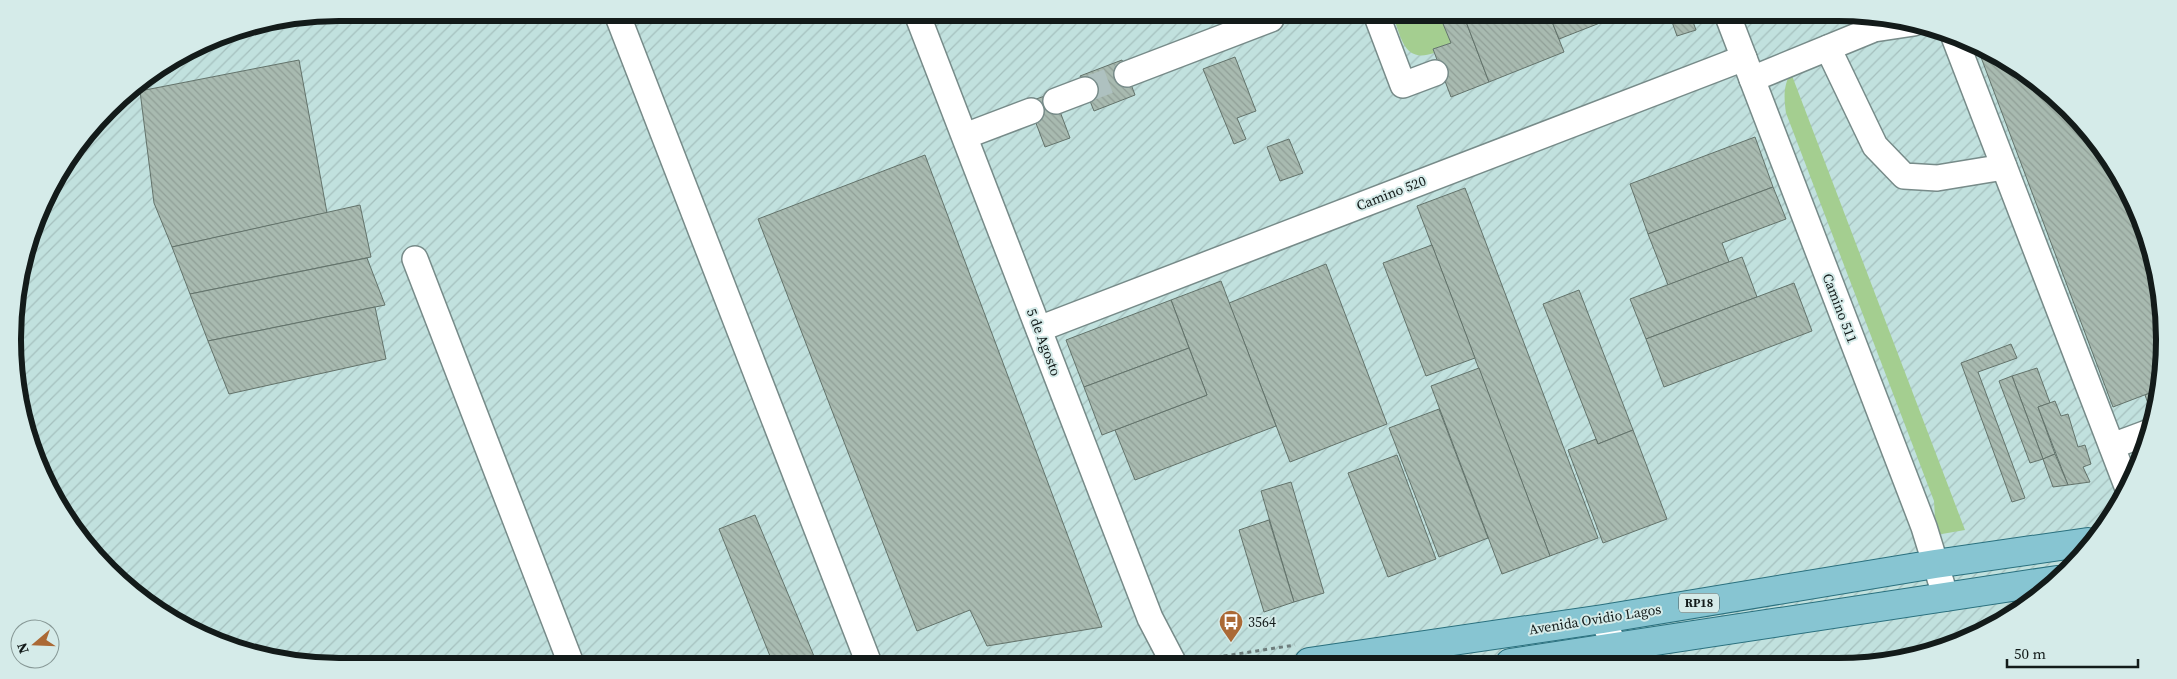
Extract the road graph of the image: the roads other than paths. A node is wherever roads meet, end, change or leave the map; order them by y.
1 (620, 21) edge
2 (920, 21) edge
3 (1266, 21) edge
4 (1379, 21) edge
5 (1736, 21) edge
6 (1894, 26) edge
7 (1957, 44) edge
8 (1828, 48) junction
9 (1748, 69) junction
10 (1435, 73) dead end
11 (1127, 74) tunnel mouth
12 (1085, 90) tunnel mouth
13 (1056, 101) dead end
14 (1031, 111) dead end
15 (965, 136) junction
16 (2004, 167) junction
17 (415, 259) dead end
18 (1038, 328) junction
19 (2141, 435) edge
20 (2112, 446) junction
21 (2124, 478) edge
22 (2082, 543) edge
23 (1935, 564) junction
24 (2043, 582) edge
25 (1946, 598) junction
26 (1603, 618) junction
27 (1617, 655) edge
28 (569, 658) edge
29 (866, 658) edge
30 (1171, 658) edge
31 (1336, 658) edge
32 (1577, 658) edge

1 - 29 street
2 - 15 street, 5 de Agosto
3 - 11 street
4 - 10 street
5 - 9 street, Camino 511
6 - 8 street, Camino 520
7 - 16 street
8 - 9 street, Camino 520
8 - 16 street
9 - 18 street, Camino 520
9 - 23 street, Camino 511
12 - 13 street
14 - 15 street
15 - 18 street, 5 de Agosto
16 - 20 street
17 - 28 street
18 - 30 street, 5 de Agosto
19 - 20 street
20 - 21 street
22 - 23 main road, Avenida Ovidio Lagos / RP18
23 - 25 street, Camino 511
23 - 26 main road, Avenida Ovidio Lagos / RP18
24 - 25 main road, RP18
25 - 27 main road, RP18
26 - 27 street
26 - 31 main road, Avenida Ovidio Lagos / RP18
27 - 32 main road, RP18

